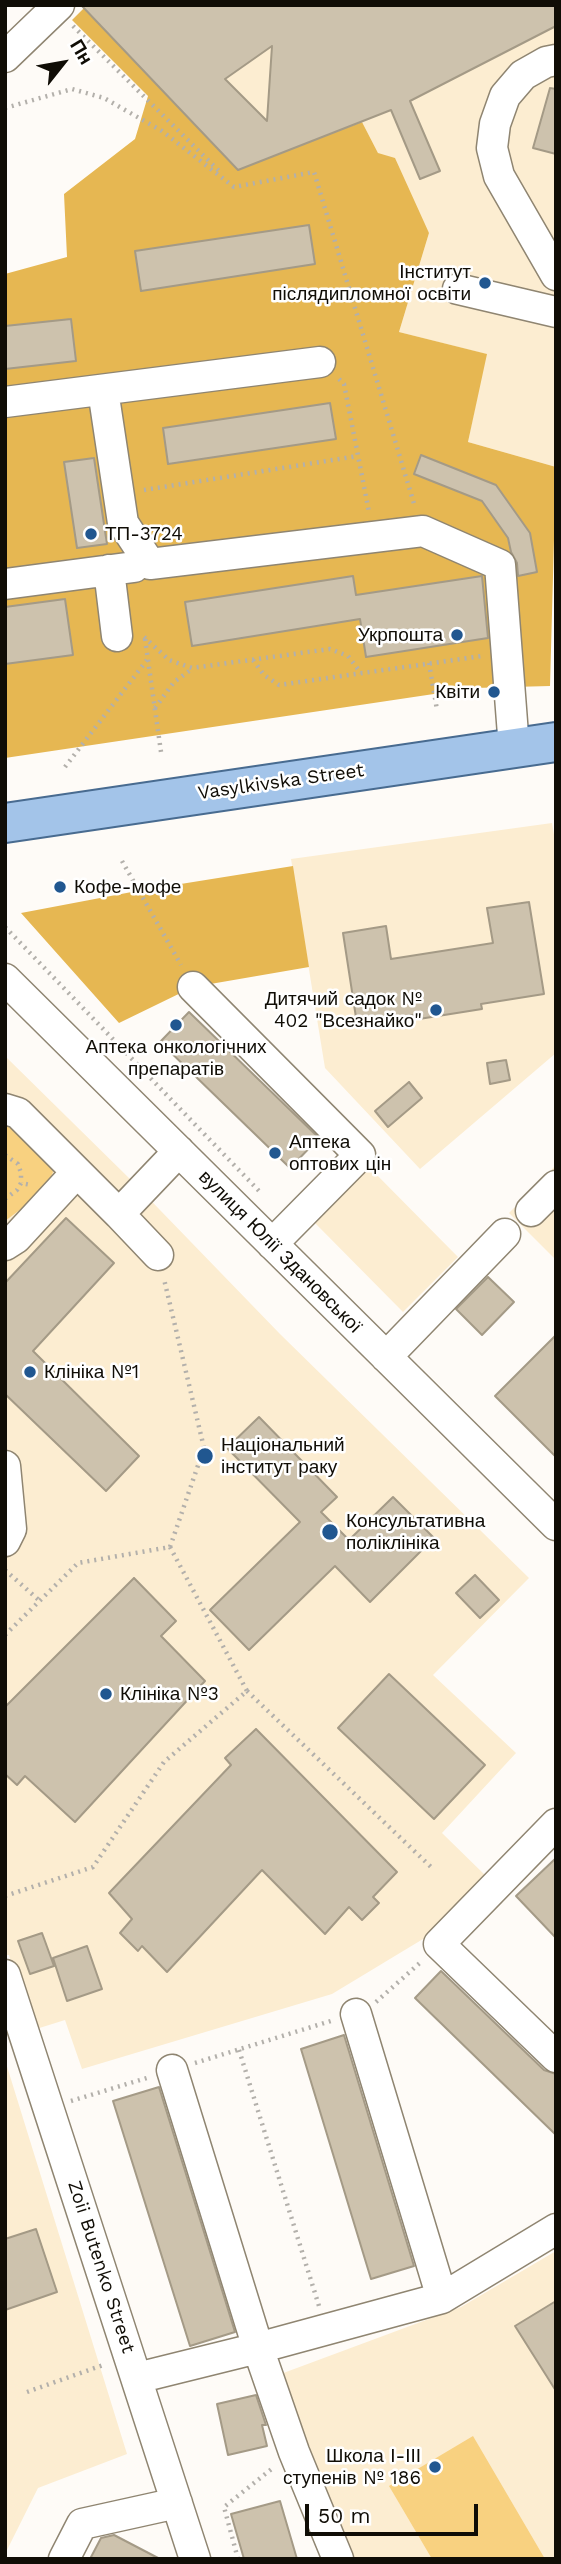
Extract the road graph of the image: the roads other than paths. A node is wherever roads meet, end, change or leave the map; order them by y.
1 (57, 7) edge
2 (5, 57) edge
3 (556, 60) edge
4 (556, 275) edge
5 (458, 289) dead end
6 (556, 312) edge
7 (320, 362) road end
8 (103, 390) junction
9 (5, 402) edge
10 (5, 584) edge
11 (135, 633) road end
12 (556, 742) edge
13 (514, 748) junction
14 (5, 823) edge
15 (5, 979) edge
16 (193, 987) road end
17 (5, 1109) edge
18 (179, 1151) junction
19 (77, 1172) junction
20 (556, 1186) edge
21 (531, 1211) dead end
22 (119, 1214) junction
23 (282, 1234) junction
24 (505, 1234) dead end
25 (5, 1245) edge
26 (159, 1255) road end
27 (386, 1357) junction
28 (5, 1466) edge
29 (556, 1525) edge
30 (5, 1541) edge
31 (550, 1842) edge
32 (5, 1975) edge
33 (356, 2014) road end
34 (13, 2021) edge
35 (556, 2057) edge
36 (172, 2070) road end
37 (556, 2229) edge
38 (442, 2298) junction
39 (258, 2348) junction
40 (137, 2378) junction
41 (177, 2504) junction
42 (64, 2559) edge
43 (195, 2559) edge
44 (338, 2559) edge

1 - 2 street
3 - 4 street
5 - 6 street
7 - 8 street
8 - 9 street
8 - 13 street
10 - 11 street
12 - 13 main road, Vasylkivska Street
13 - 14 main road, Vasylkivska Street
15 - 18 street, вулиця Юлії Здановської
16 - 23 street
17 - 19 street
18 - 22 street
18 - 23 street, вулиця Юлії Здановської
19 - 22 street
19 - 25 street
20 - 21 street
22 - 26 street
23 - 27 street, вулиця Юлії Здановської
24 - 27 street
27 - 29 street, вулиця Юлії Здановської
28 - 30 street
31 - 35 street
32 - 34 street, Zoii Butenko Street
33 - 38 street
34 - 40 street, Zoii Butenko Street
36 - 39 street
37 - 38 street
38 - 39 street
39 - 40 street
39 - 44 street
40 - 41 street, Zoii Butenko Street
41 - 42 street
41 - 43 street, Zoii Butenko Street

